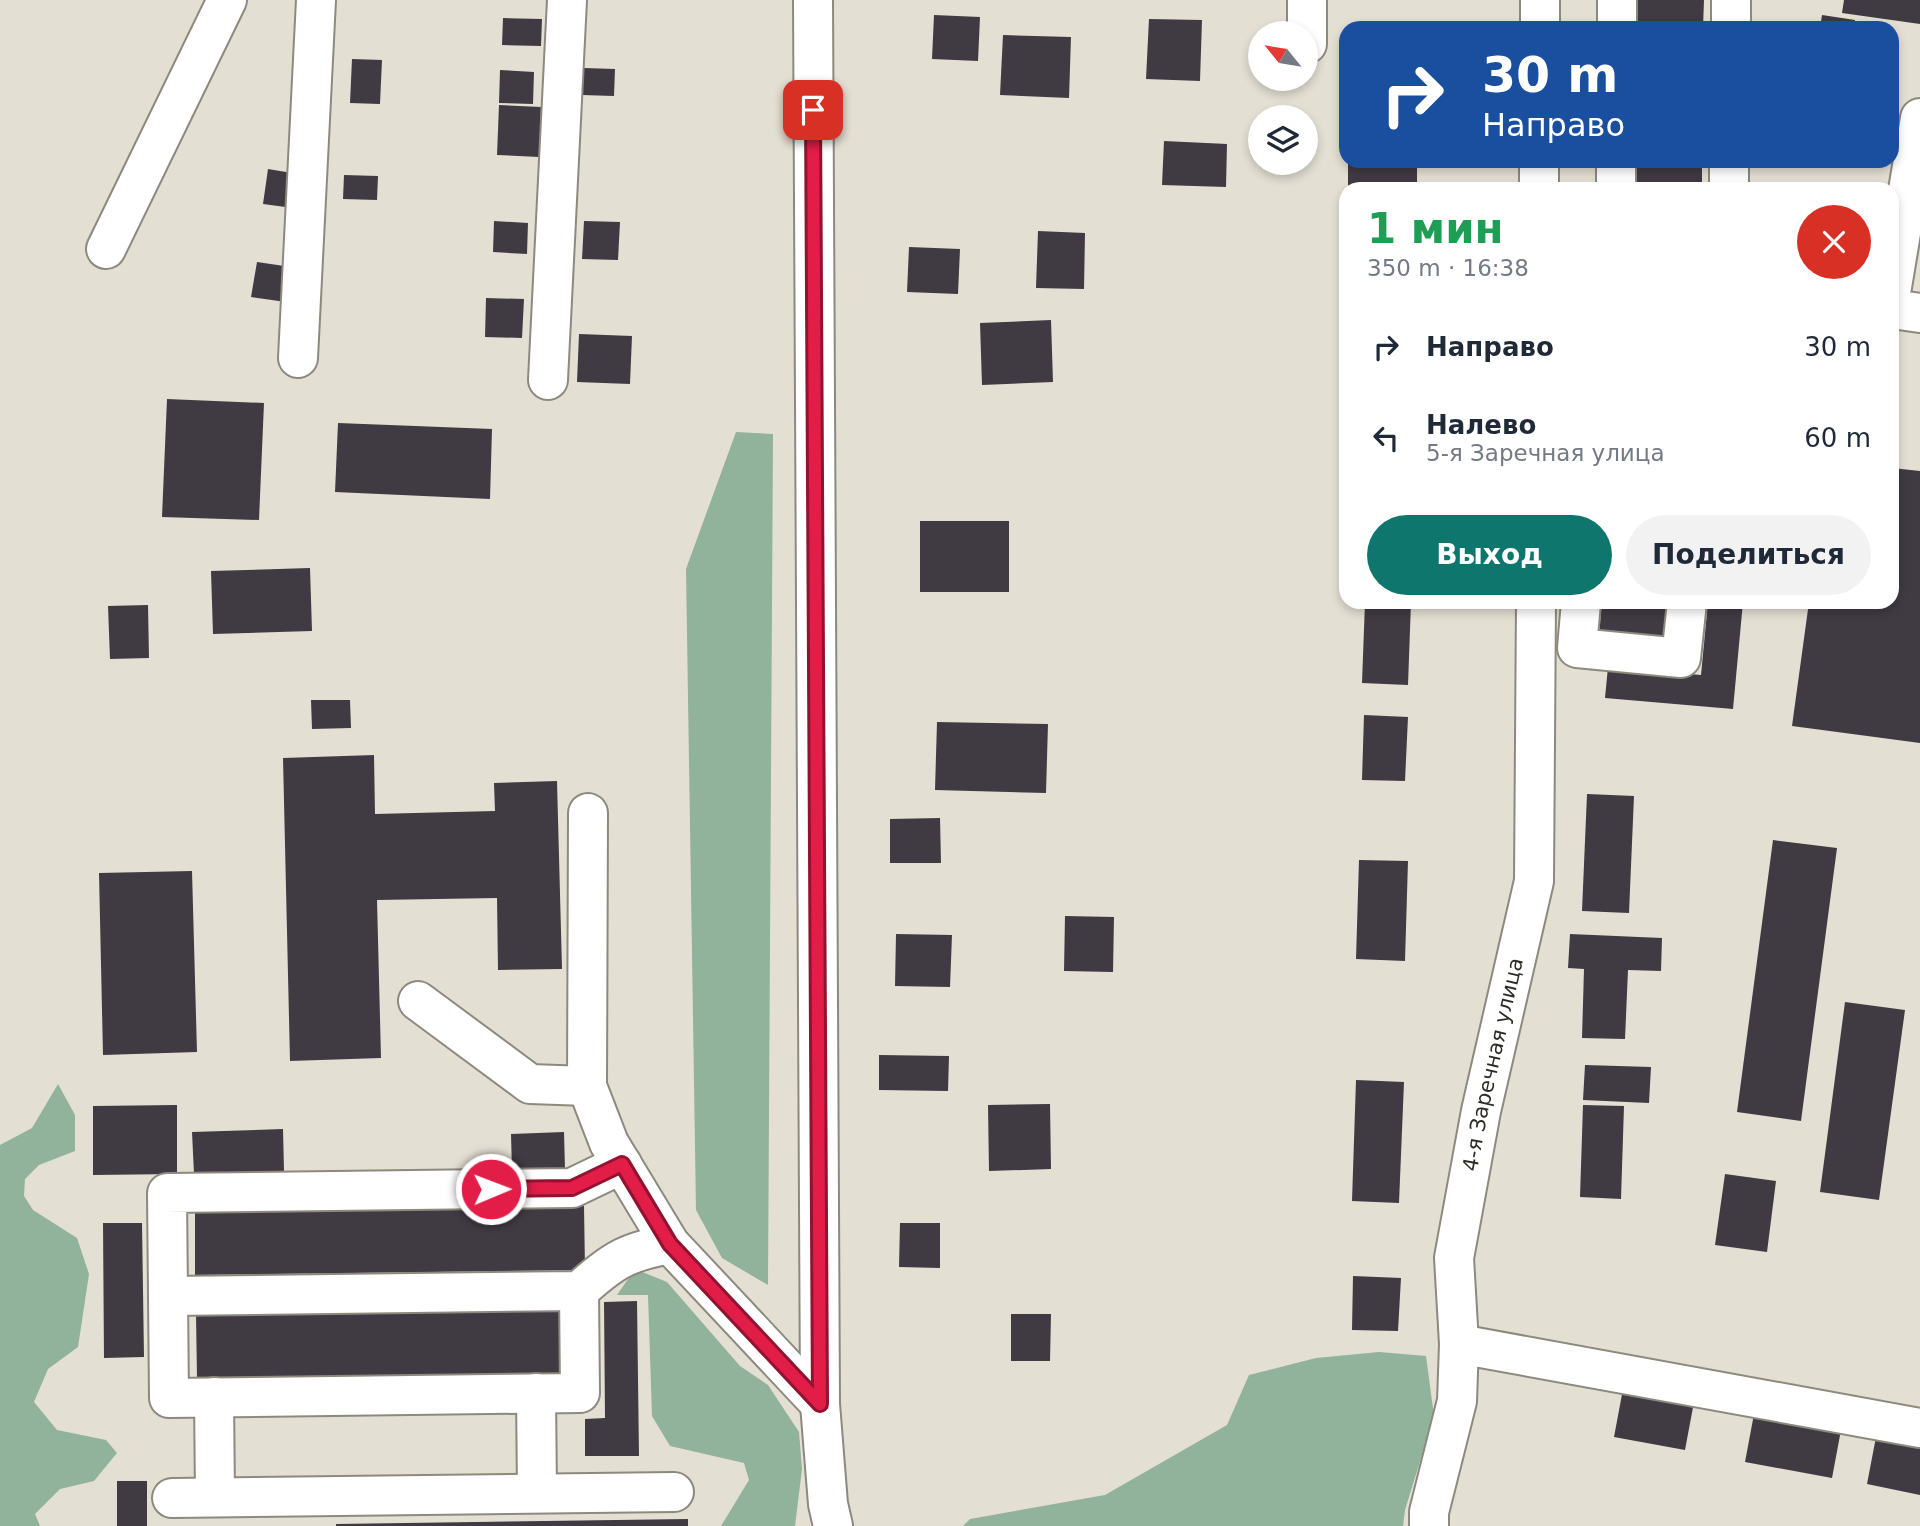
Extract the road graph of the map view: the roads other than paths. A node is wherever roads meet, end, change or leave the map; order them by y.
1 (227, 0) edge
2 (316, 0) edge
3 (567, 0) edge
4 (813, 0) edge
5 (1307, 0) edge
6 (1540, 0) edge
7 (1617, 0) edge
8 (1731, 0) edge
9 (1307, 21) edge
10 (1540, 21) edge
11 (1617, 21) edge
12 (1731, 21) edge
13 (1920, 118) edge
14 (1899, 245) edge
15 (106, 249) dead end
16 (1899, 310) edge
17 (1920, 313) edge
18 (298, 358) dead end
19 (548, 380) dead end
20 (1536, 609) edge
21 (1580, 609) edge
22 (1686, 609) edge
23 (588, 813) dead end
24 (418, 1001) dead end
25 (587, 1086) junction
26 (622, 1164) junction
27 (670, 1244) junction
28 (579, 1291) junction
29 (168, 1296) junction
30 (1459, 1344) junction
31 (536, 1393) junction
32 (214, 1397) junction
33 (820, 1404) junction
34 (1920, 1428) edge
35 (674, 1492) dead end
36 (537, 1493) junction
37 (215, 1497) junction
38 (172, 1498) dead end
39 (832, 1526) edge
40 (1429, 1526) edge

1 - 15 street
2 - 18 street
3 - 19 street
4 - 33 street
5 - 9 street
6 - 10 street
7 - 11 street
8 - 12 street
13 - 14 street
16 - 17 street
20 - 30 street, 4-я Заречная улица
21 - 22 street
23 - 25 street
24 - 25 street
25 - 26 street
26 - 27 street
26 - 29 street
27 - 28 street
27 - 33 street
28 - 29 street
28 - 31 street
29 - 32 street
30 - 34 street
30 - 40 street, 4-я Заречная улица
31 - 32 street
31 - 36 street
32 - 37 street
33 - 39 street
35 - 36 street
36 - 37 street
37 - 38 street

